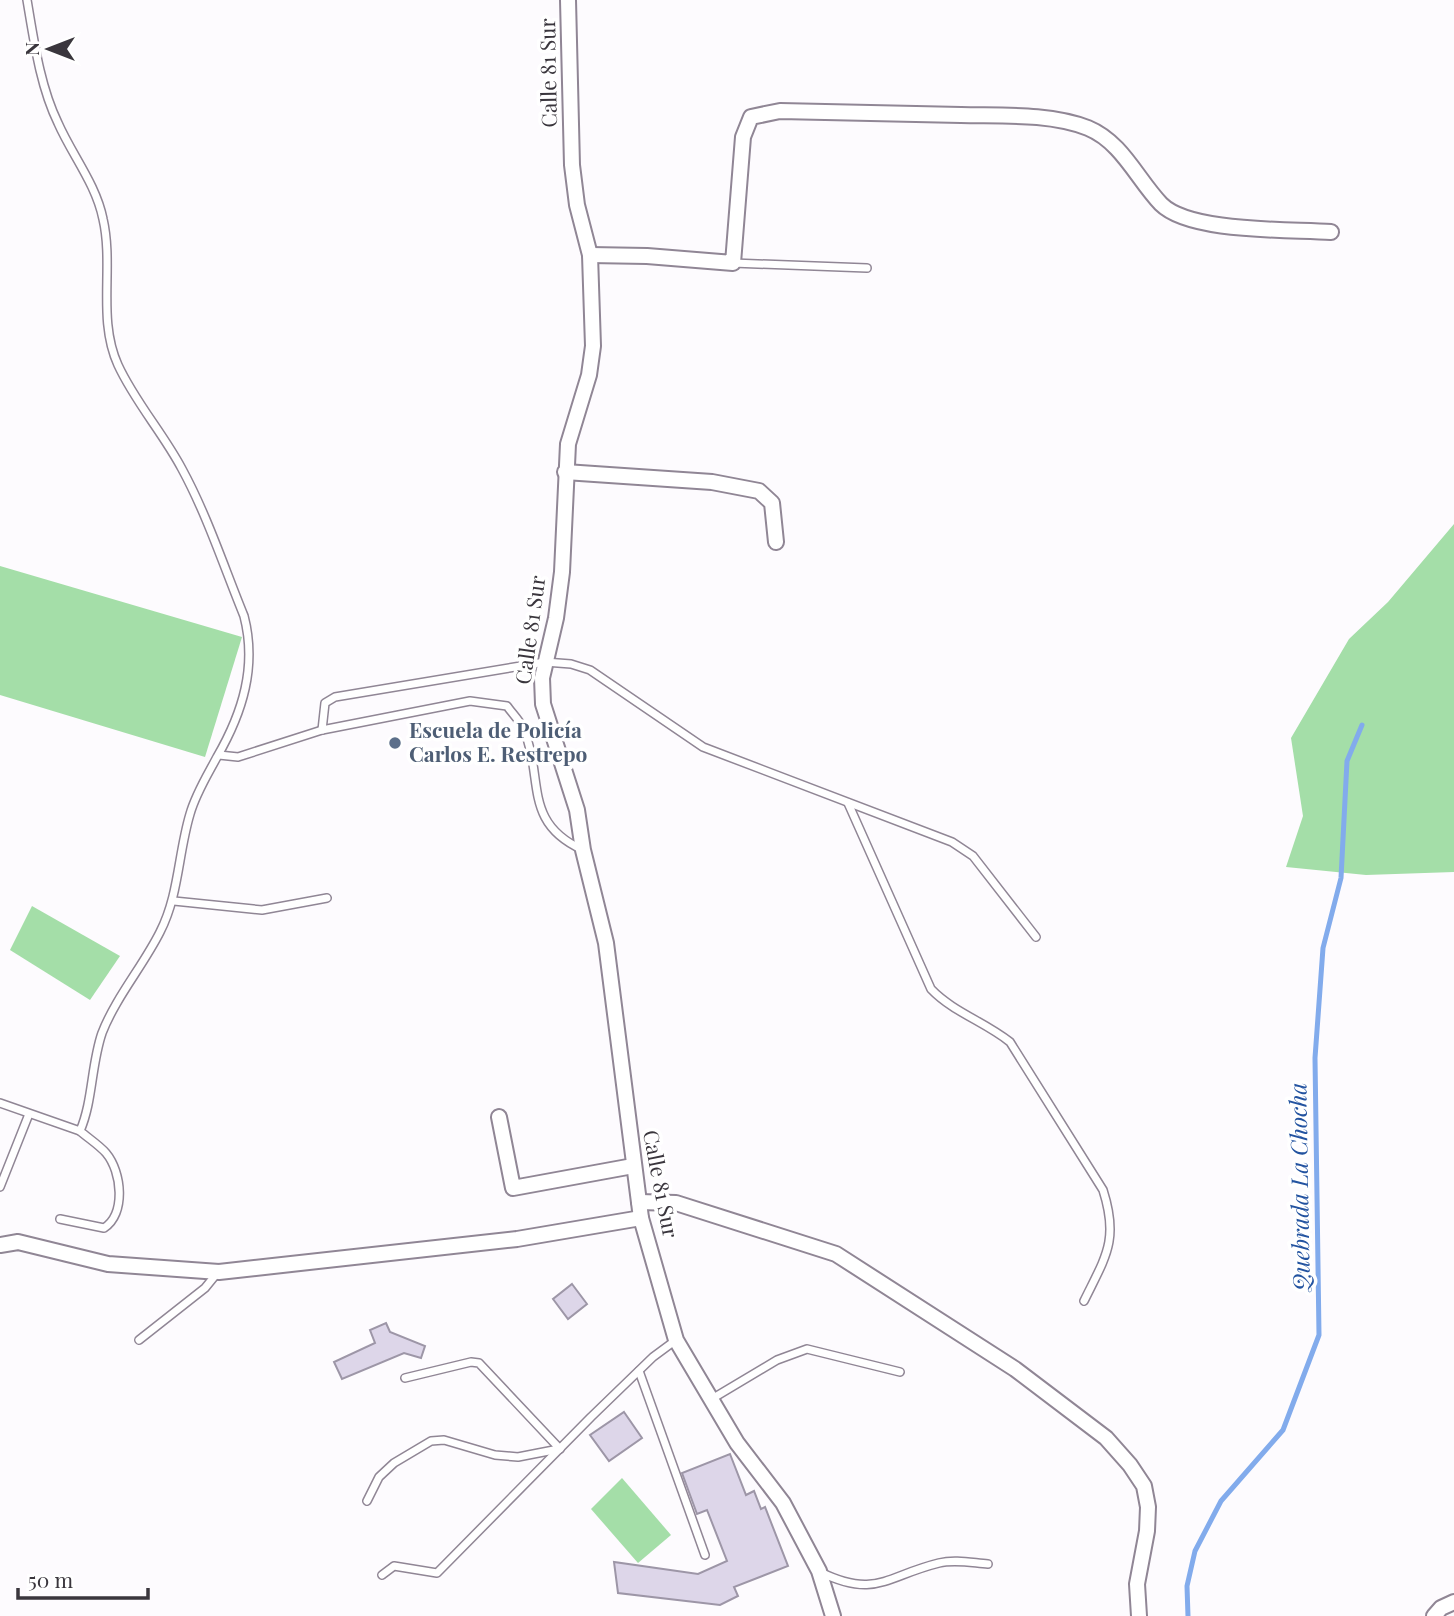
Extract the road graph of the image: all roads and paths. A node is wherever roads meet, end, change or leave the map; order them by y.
1 (27, 0) edge
2 (568, 0) edge
3 (1331, 232) dead end
4 (590, 255) junction
5 (733, 262) junction
6 (867, 268) dead end
7 (565, 472) junction
8 (776, 542) dead end
9 (545, 662) junction
10 (322, 730) junction
11 (219, 755) junction
12 (849, 803) junction
13 (583, 850) junction
14 (327, 898) dead end
15 (174, 901) junction
16 (1036, 937) dead end
17 (0, 1103) edge
18 (29, 1114) junction
19 (499, 1117) dead end
20 (80, 1132) junction
21 (633, 1166) junction
22 (0, 1187) edge
23 (639, 1202) junction
24 (641, 1218) junction
25 (60, 1219) dead end
26 (0, 1245) edge
27 (219, 1272) junction
28 (1084, 1301) dead end
29 (139, 1340) dead end
30 (676, 1340) junction
31 (639, 1371) junction
32 (900, 1372) dead end
33 (405, 1378) dead end
34 (710, 1400) junction
35 (560, 1448) junction
36 (368, 1501) dead end
37 (705, 1555) dead end
38 (988, 1564) dead end
39 (820, 1571) junction
40 (382, 1575) dead end
41 (1454, 1602) edge
42 (833, 1616) edge
43 (1139, 1616) edge
44 (1434, 1616) edge

1 - 11 lane
2 - 4 street, Calle 81 Sur
3 - 5 street
4 - 5 street
4 - 7 street, Calle 81 Sur
5 - 6 lane
7 - 8 street
7 - 9 street, Calle 81 Sur
9 - 10 lane
9 - 12 lane
9 - 13 street, Calle 81 Sur
10 - 11 lane
10 - 13 lane
11 - 15 lane
12 - 16 lane
12 - 28 lane
13 - 21 street, Calle 81 Sur
14 - 15 lane
15 - 20 lane
17 - 18 lane
18 - 20 lane
18 - 22 lane
19 - 21 street
20 - 25 lane
21 - 23 street, Calle 81 Sur
23 - 24 street, Calle 81 Sur
23 - 43 street
24 - 27 street
24 - 30 street, Calle 81 Sur
26 - 27 street
27 - 29 lane
30 - 31 lane
30 - 34 street, Calle 81 Sur
31 - 35 lane
31 - 37 lane
32 - 34 lane
33 - 35 lane
34 - 39 street, Calle 81 Sur
35 - 36 lane
35 - 40 lane
38 - 39 lane
39 - 42 street, Calle 81 Sur
41 - 44 street

